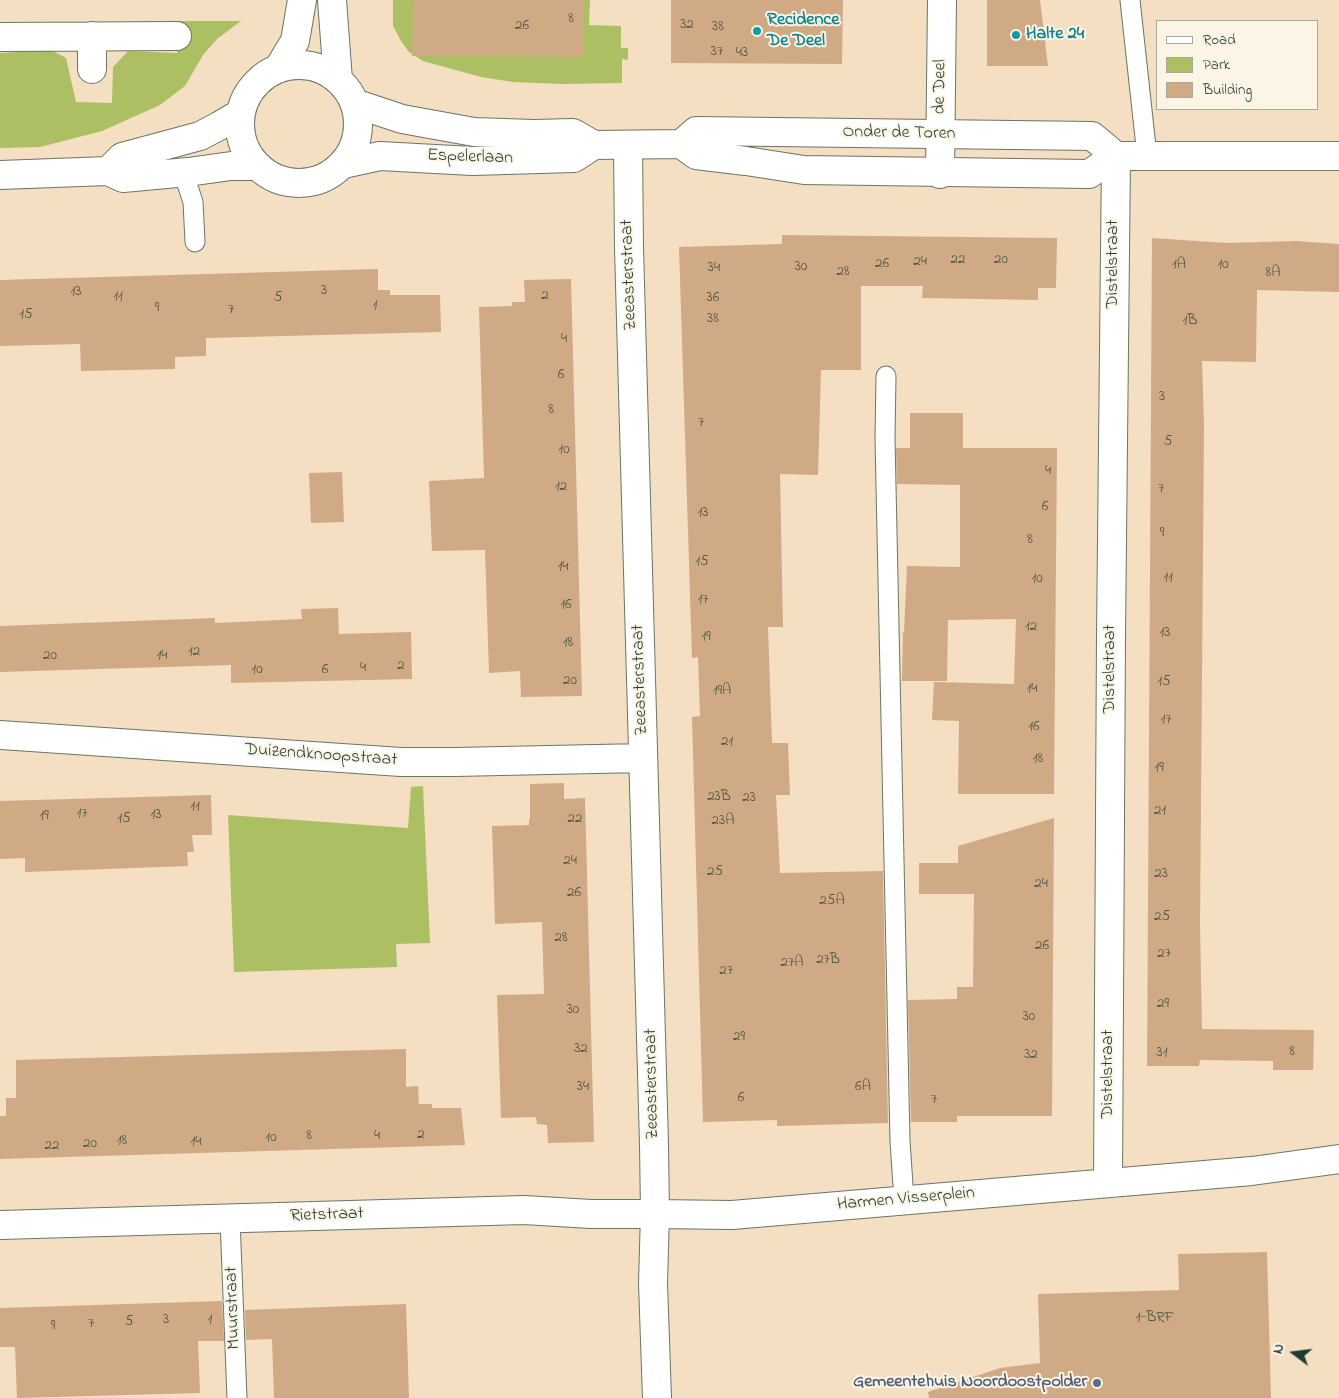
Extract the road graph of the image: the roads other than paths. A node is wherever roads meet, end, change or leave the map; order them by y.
1 (302, 0) edge
2 (332, 0) edge
3 (942, 0) edge
4 (1130, 0) edge
5 (92, 36) junction
6 (177, 36) dead end
7 (0, 37) edge
8 (92, 69) dead end
9 (278, 69) junction
10 (338, 80) junction
11 (354, 103) junction
12 (241, 112) junction
13 (940, 135) junction
14 (681, 144) junction
15 (594, 145) junction
16 (628, 145) junction
17 (1116, 156) junction
18 (1147, 156) junction
19 (1339, 156) edge
20 (343, 164) junction
21 (256, 166) junction
22 (108, 171) junction
23 (183, 172) junction
24 (940, 174) junction
25 (0, 175) edge
26 (195, 242) dead end
27 (886, 376) dead end
28 (0, 735) edge
29 (644, 758) junction
30 (1339, 1159) edge
31 (1108, 1183) junction
32 (904, 1200) junction
33 (655, 1214) junction
34 (230, 1219) junction
35 (0, 1224) edge
36 (237, 1398) edge
37 (657, 1398) edge

1 - 9 street
2 - 10 street
3 - 13 street, de Deel
4 - 18 lane
5 - 6 street
5 - 7 street
5 - 8 street
9 - 10 street
9 - 12 street
10 - 11 street
11 - 15 street, Espelerlaan
11 - 20 street
12 - 21 street
12 - 22 street
13 - 14 street, Onder de Toren
13 - 17 street, Onder de Toren
13 - 24 street, de Deel
14 - 16 street
14 - 24 street
15 - 16 street, Espelerlaan
15 - 20 street, Espelerlaan
16 - 29 street, Zeeasterstraat
17 - 18 street
17 - 24 street
17 - 31 street, Distelstraat
18 - 19 street
20 - 21 street
21 - 23 street
22 - 23 street
22 - 25 street
23 - 26 lane
27 - 32 lane
28 - 29 street, Duizendknoopstraat
29 - 33 street, Zeeasterstraat
30 - 31 street, Harmen Visserplein
31 - 32 street, Harmen Visserplein
32 - 33 street, Harmen Visserplein
33 - 34 street, Rietstraat
33 - 37 street
34 - 35 street, Rietstraat
34 - 36 lane, Muurstraat

